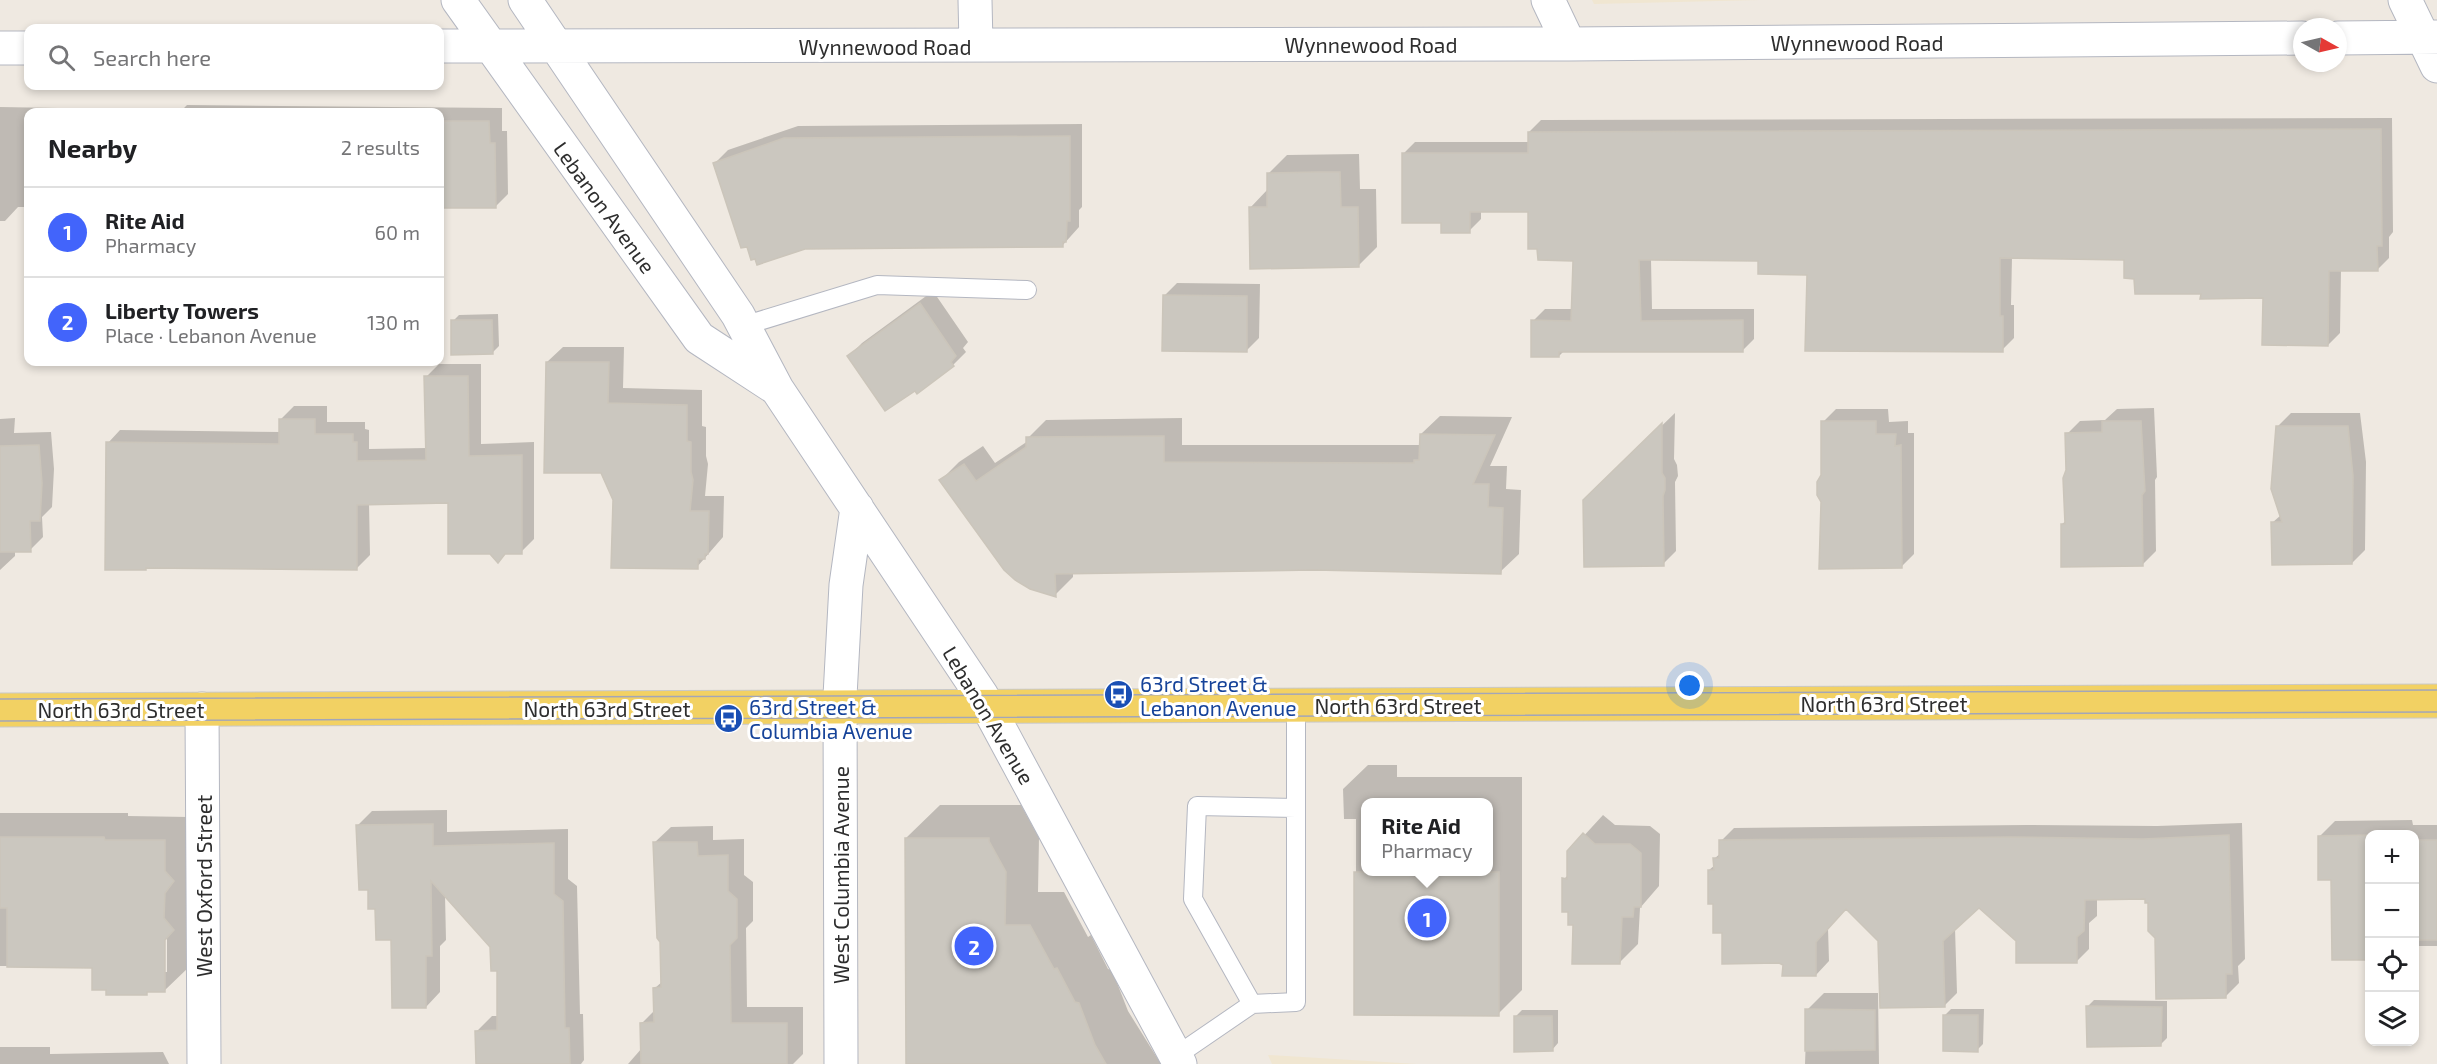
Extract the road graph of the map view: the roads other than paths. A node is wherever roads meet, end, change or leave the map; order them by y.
1 (458, 0) edge
2 (525, 0) edge
3 (975, 0) edge
4 (1548, 0) edge
5 (2405, 0) edge
6 (2293, 38) edge
7 (2347, 39) edge
8 (1569, 44) junction
9 (489, 45) junction
10 (976, 45) junction
11 (444, 46) edge
12 (558, 47) junction
13 (2433, 47) edge
14 (0, 48) edge
15 (24, 48) edge
16 (1027, 290) dead end
17 (743, 326) junction
18 (777, 389) junction
19 (857, 508) junction
20 (2437, 700) edge
21 (1296, 705) junction
22 (987, 706) junction
23 (839, 707) junction
24 (202, 709) junction
25 (0, 710) edge
26 (1296, 808) junction
27 (1252, 1004) junction
28 (1179, 1061) edge
29 (204, 1064) edge
30 (841, 1064) edge

1 - 9 street, Lebanon Avenue
2 - 12 street, Lebanon Avenue
3 - 10 street
4 - 8 street
5 - 13 street
6 - 8 street, Wynnewood Road
7 - 13 street
8 - 10 street, Wynnewood Road
9 - 11 street, Wynnewood Road
9 - 12 street, Wynnewood Road
9 - 18 street, Lebanon Avenue
10 - 12 street, Wynnewood Road
12 - 17 street, Lebanon Avenue
14 - 15 street
16 - 17 lane
17 - 18 street, Lebanon Avenue
18 - 19 street, Lebanon Avenue
19 - 22 street, Lebanon Avenue
19 - 23 street, West Columbia Avenue
20 - 21 main road, North 63rd Street
21 - 22 main road, North 63rd Street
21 - 26 lane
22 - 23 main road, North 63rd Street
22 - 28 street, Lebanon Avenue
23 - 24 main road, North 63rd Street
23 - 30 street, West Columbia Avenue
24 - 25 main road, North 63rd Street
24 - 29 street, West Oxford Street
26 - 27 lane
26 - 27 lane
27 - 28 lane

